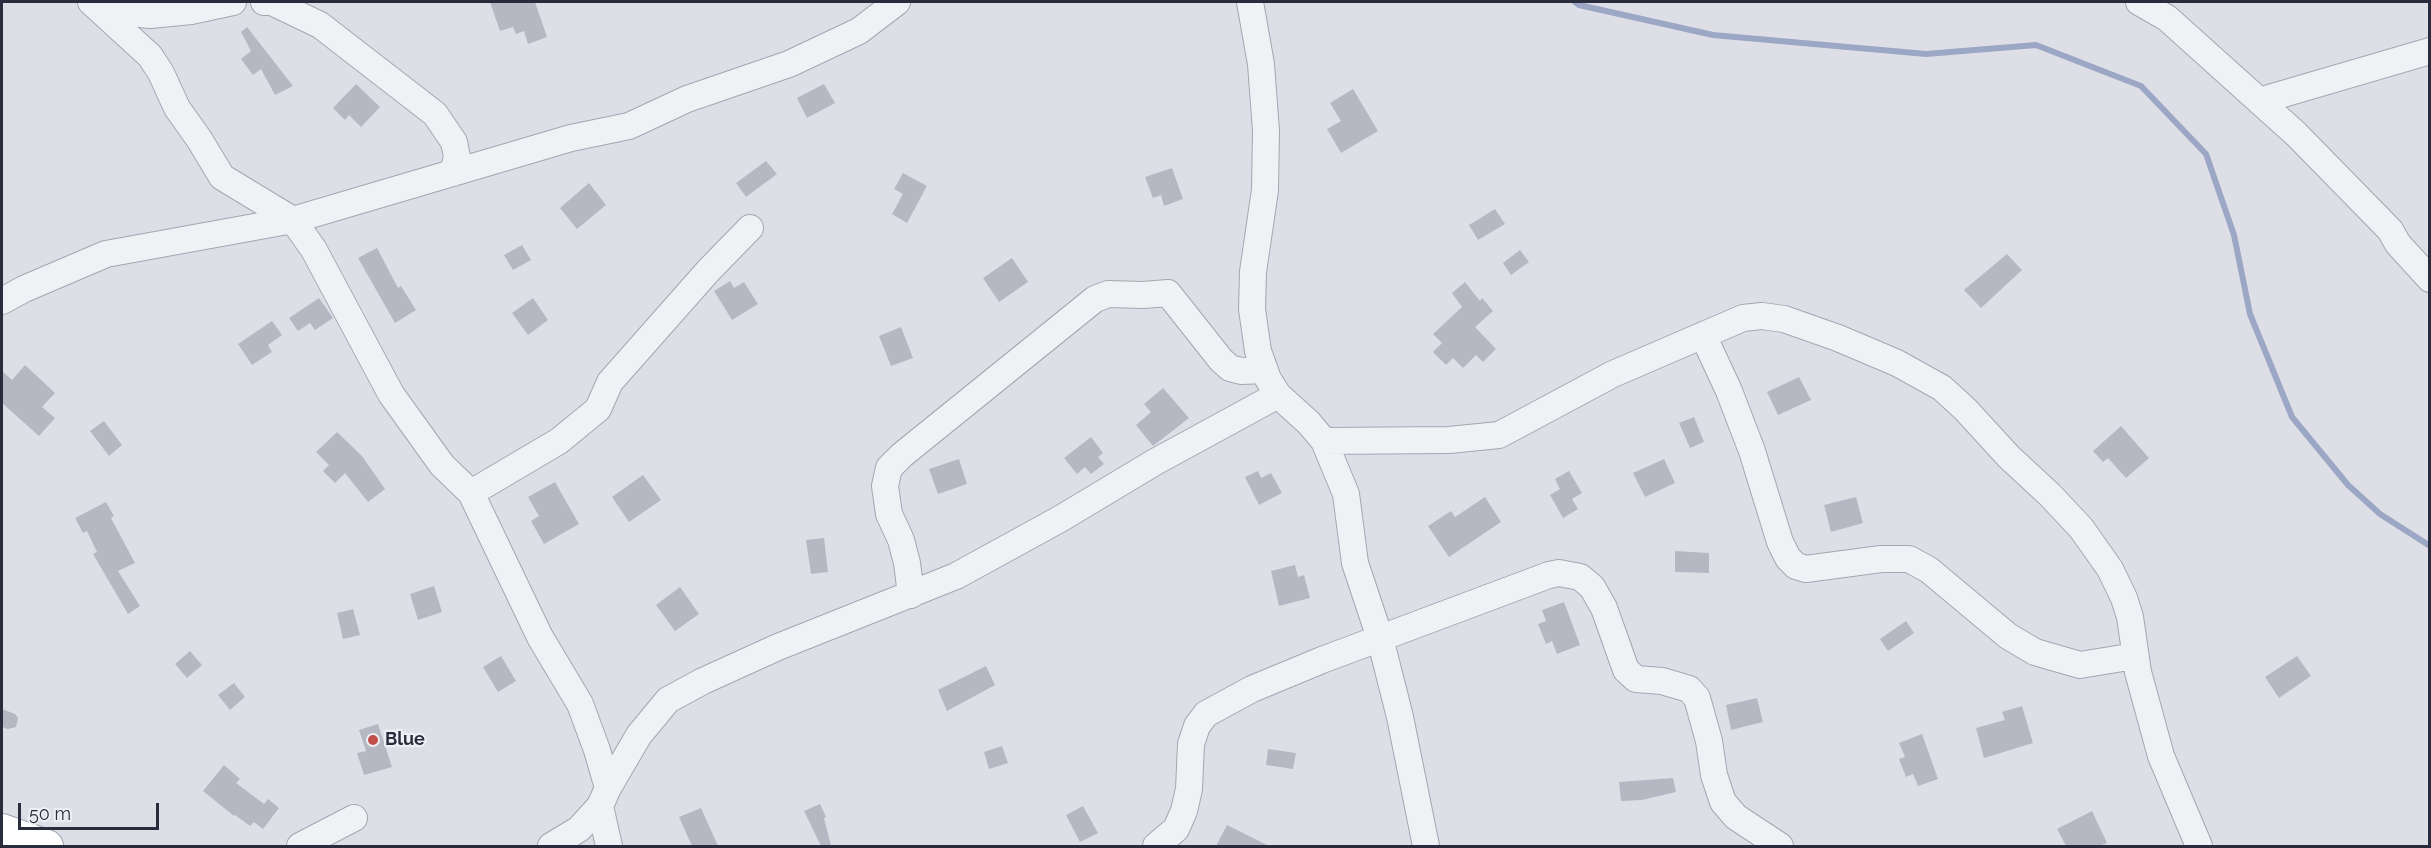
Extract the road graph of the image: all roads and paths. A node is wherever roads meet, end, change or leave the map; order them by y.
1 (233, 2) edge
2 (264, 2) edge
3 (897, 2) edge
4 (1250, 2) edge
5 (2139, 2) edge
6 (95, 5) edge
7 (2430, 51) edge
8 (2259, 101) junction
9 (453, 173) junction
10 (293, 220) junction
11 (750, 228) dead end
12 (2430, 279) edge
13 (2, 301) edge
14 (1703, 335) junction
15 (1265, 370) junction
16 (1278, 395) junction
17 (1324, 441) junction
18 (471, 493) junction
19 (911, 595) junction
20 (1380, 638) junction
21 (2135, 656) junction
22 (604, 797) junction
23 (354, 818) dead end
24 (2, 830) edge
25 (46, 846) edge
26 (300, 846) edge
27 (551, 846) edge
28 (609, 846) edge
29 (1156, 846) edge
30 (1426, 846) edge
31 (1780, 846) edge
32 (2199, 846) edge

1 - 6 street
2 - 9 street
3 - 9 street
4 - 15 street
5 - 8 street
6 - 10 street
7 - 8 street
8 - 12 street
9 - 10 street
10 - 13 street
10 - 18 street
11 - 18 street
14 - 17 street
14 - 21 street
14 - 21 street
15 - 16 street
15 - 19 street
16 - 17 street
16 - 19 street
17 - 20 street
18 - 22 street
19 - 22 street
20 - 29 street
20 - 30 street
20 - 31 street
21 - 32 street
22 - 27 street
22 - 28 street
23 - 26 street
24 - 25 main road

